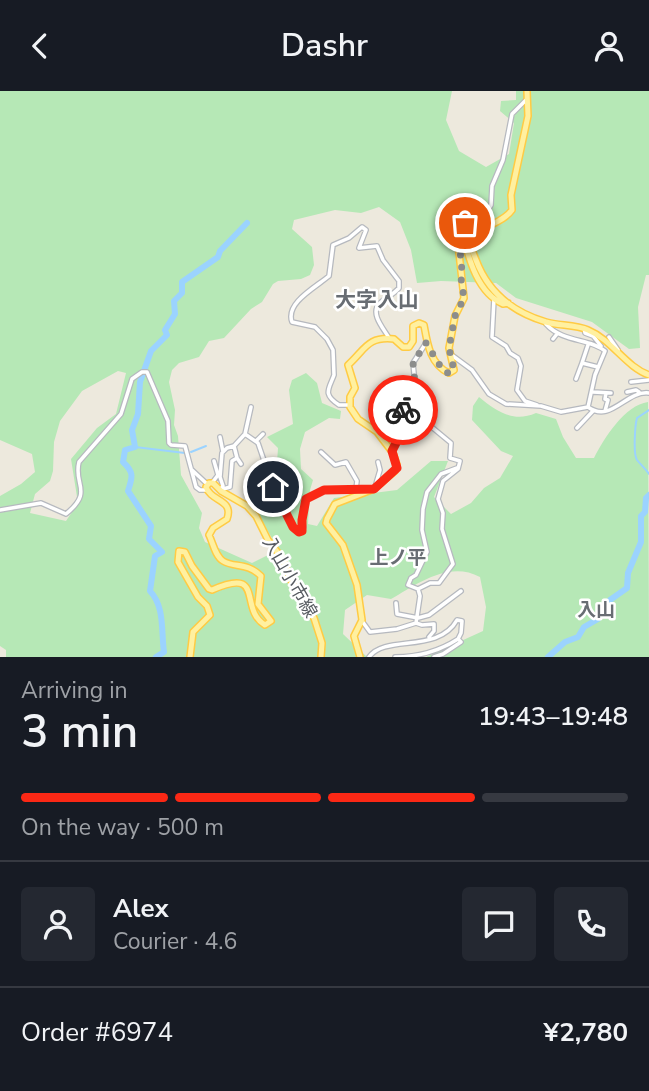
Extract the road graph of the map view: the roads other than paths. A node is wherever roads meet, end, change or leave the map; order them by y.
1 (527, 91) edge
2 (528, 99) junction
3 (460, 234) junction
4 (494, 299) junction
5 (508, 303) junction
6 (545, 322) junction
7 (584, 328) junction
8 (557, 334) junction
9 (609, 337) dead end
10 (389, 338) junction
11 (553, 339) dead end
12 (426, 343) junction
13 (588, 345) junction
14 (449, 348) junction
15 (603, 348) junction
16 (618, 350) junction
17 (582, 363) junction
18 (598, 367) junction
19 (649, 377) edge
20 (576, 379) dead end
21 (631, 382) dead end
22 (592, 392) junction
23 (627, 392) dead end
24 (639, 392) junction
25 (649, 393) edge
26 (411, 403) junction
27 (349, 404) junction
28 (541, 406) junction
29 (251, 407) dead end
30 (588, 407) junction
31 (593, 411) junction
32 (605, 411) junction
33 (577, 428) dead end
34 (245, 434) junction
35 (262, 434) dead end
36 (220, 437) dead end
37 (257, 440) junction
38 (234, 446) junction
39 (223, 451) junction
40 (392, 451) junction
41 (321, 452) dead end
42 (237, 458) junction
43 (214, 461) dead end
44 (378, 462) dead end
45 (241, 464) dead end
46 (459, 467) junction
47 (190, 469) junction
48 (208, 485) junction
49 (374, 489) junction
50 (220, 490) junction
51 (356, 490) junction
52 (0, 510) edge
53 (418, 589) junction
54 (461, 591) dead end
55 (396, 603) dead end
56 (362, 620) junction
57 (417, 620) junction
58 (458, 639) junction
59 (426, 640) junction
60 (190, 657) edge
61 (321, 657) edge
62 (360, 657) edge
63 (369, 657) edge
64 (395, 657) edge
65 (434, 657) edge

1 - 2 main road
2 - 3 street
2 - 5 main road
3 - 4 main road
3 - 14 main road
4 - 5 main road
4 - 28 street
5 - 6 main road
6 - 7 main road
6 - 8 street
7 - 15 street
7 - 16 main road
8 - 11 street
8 - 13 street
9 - 16 street
10 - 12 main road
10 - 27 main road
10 - 27 street
12 - 14 main road
12 - 26 street
13 - 15 street
13 - 17 street
14 - 28 street
15 - 18 street
16 - 19 main road
17 - 18 street
17 - 20 street
18 - 22 street
19 - 21 street
22 - 30 street
22 - 32 street
23 - 24 street
24 - 25 street
24 - 32 street
26 - 40 street
26 - 46 street
27 - 40 main road
28 - 30 street
29 - 34 street
30 - 31 street
31 - 32 street
31 - 33 street
34 - 37 street
34 - 38 street
35 - 37 street
36 - 39 street
37 - 51 street
38 - 39 street
38 - 42 street
39 - 50 street
40 - 49 main road
41 - 51 street
42 - 45 street
42 - 50 street
43 - 48 street
44 - 49 street
46 - 53 street
46 - 53 street
47 - 48 street
47 - 48 street
47 - 52 street
48 - 50 main road, 入山小市線
48 - 60 main road, 入山小市線
49 - 51 street
49 - 56 main road
50 - 61 main road, 入山小市線
53 - 57 street
54 - 57 street
55 - 57 street
56 - 57 street
56 - 62 main road
57 - 59 street
58 - 59 street
58 - 64 street
58 - 65 street
59 - 63 street

